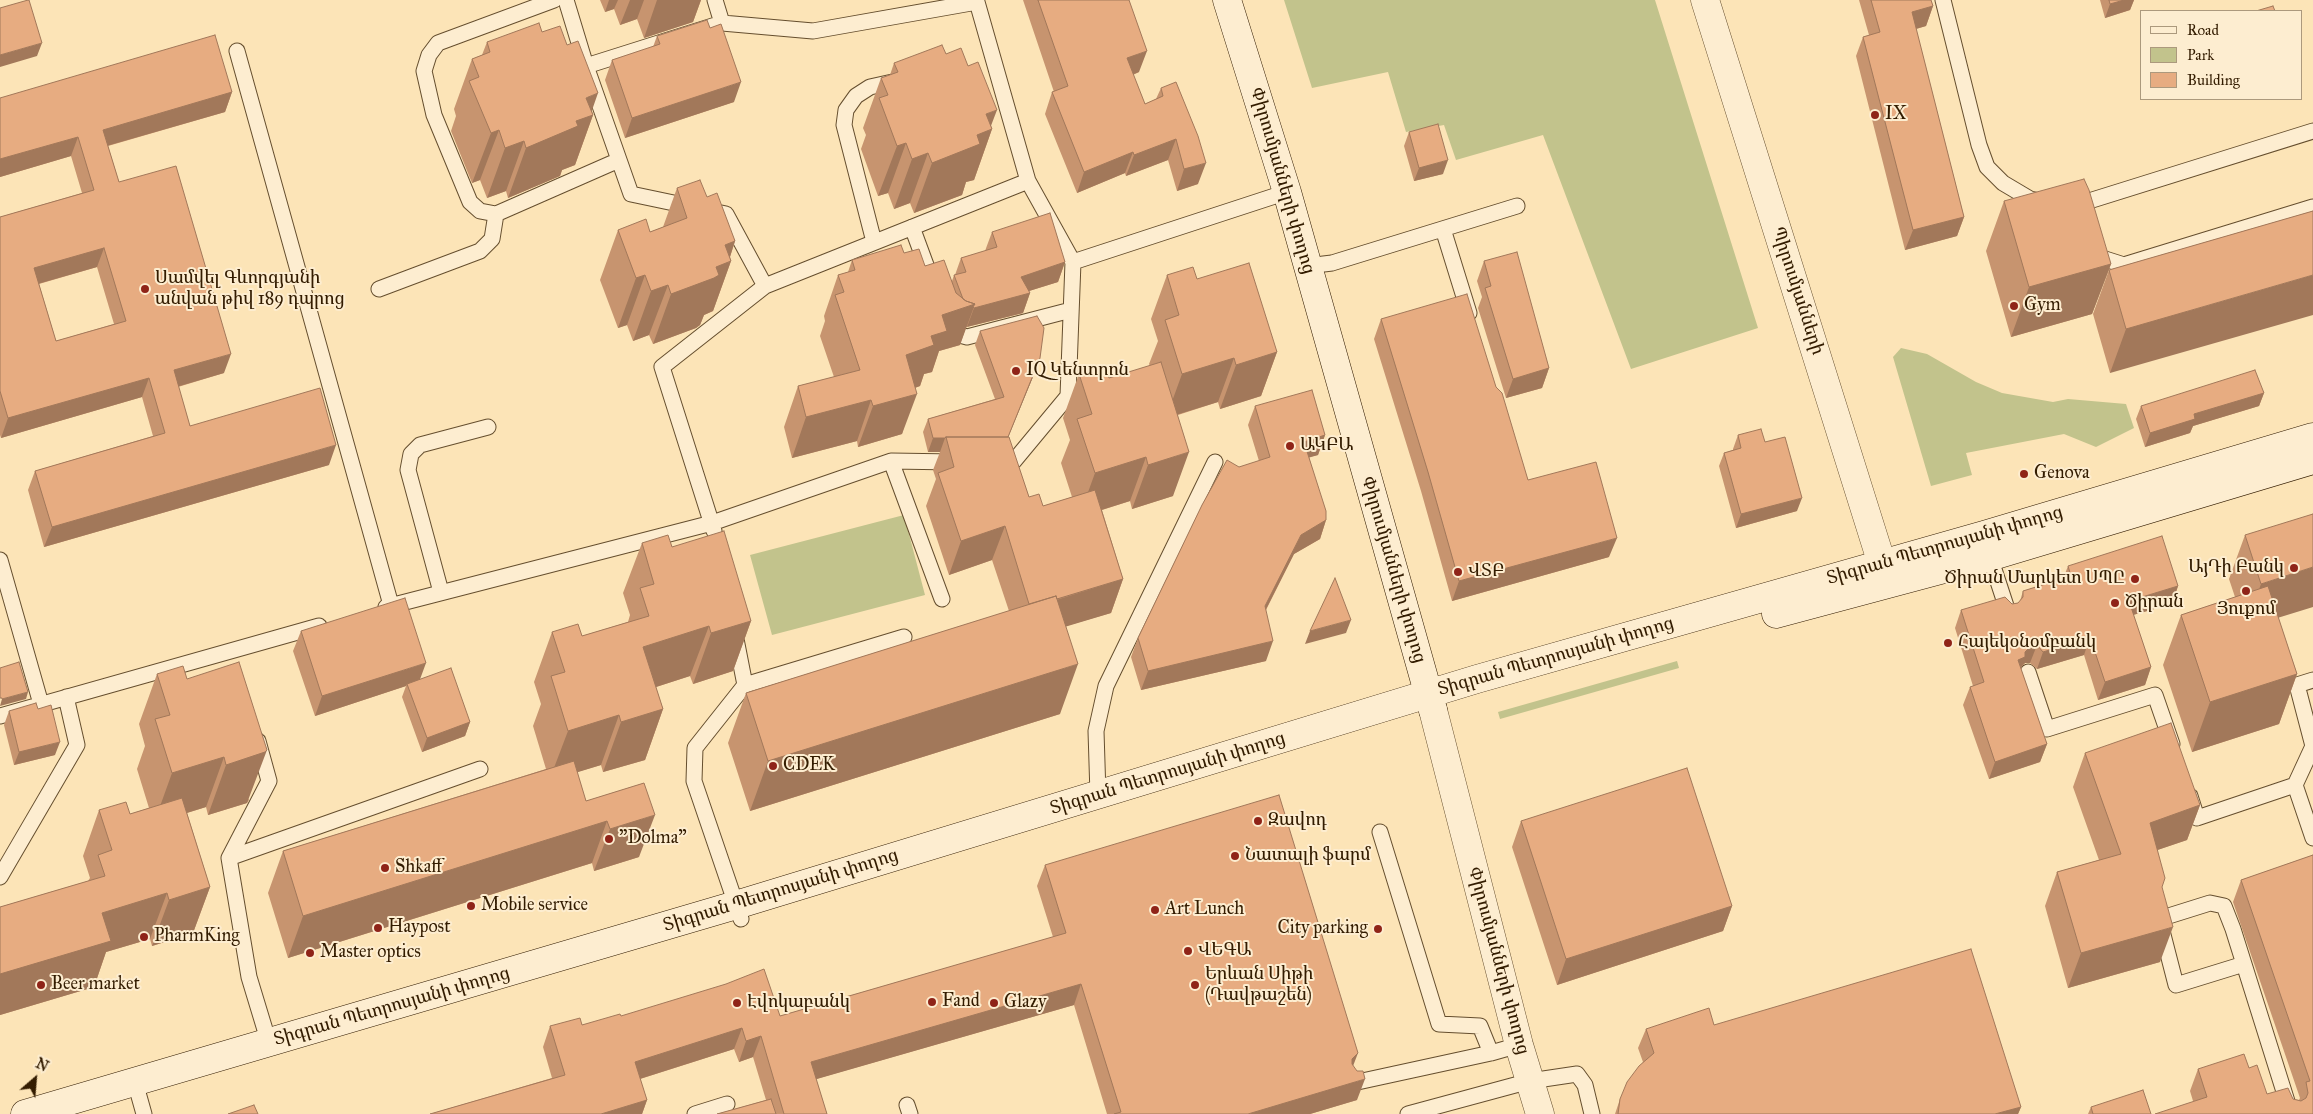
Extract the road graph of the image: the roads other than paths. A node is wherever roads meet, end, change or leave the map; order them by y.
1 (554, 0) edge
2 (566, 0) edge
3 (715, 0) edge
4 (1227, 0) edge
5 (1705, 0) edge
6 (1943, 0) edge
7 (722, 23) junction
8 (237, 51) dead end
9 (994, 61) junction
10 (975, 65) edge
11 (586, 66) junction
12 (908, 79) edge
13 (2313, 131) edge
14 (619, 160) junction
15 (1028, 181) junction
16 (1287, 192) junction
17 (1517, 206) dead end
18 (2313, 206) edge
19 (2065, 208) junction
20 (496, 214) junction
21 (2073, 224) edge
22 (912, 227) junction
23 (1443, 229) junction
24 (2081, 239) edge
25 (874, 242) junction
26 (1074, 262) junction
27 (1307, 266) junction
28 (764, 286) junction
29 (379, 289) dead end
30 (1071, 310) junction
31 (1474, 330) edge
32 (488, 427) dead end
33 (2313, 437) edge
34 (2313, 460) edge
35 (891, 461) junction
36 (966, 462) edge
37 (986, 462) edge
38 (1215, 462) dead end
39 (712, 523) junction
40 (716, 542) edge
41 (1986, 546) junction
42 (0, 560) edge
43 (1885, 573) junction
44 (441, 592) junction
45 (942, 599) dead end
46 (391, 605) junction
47 (373, 610) edge
48 (2008, 612) edge
49 (732, 618) edge
50 (336, 621) edge
51 (904, 638) dead end
52 (2028, 672) dead end
53 (2313, 680) edge
54 (745, 685) junction
55 (66, 697) junction
56 (1430, 702) junction
57 (41, 704) junction
58 (0, 716) edge
59 (254, 725) edge
60 (2178, 761) edge
61 (480, 769) dead end
62 (2184, 780) edge
63 (2295, 785) junction
64 (1098, 795) junction
65 (1380, 832) dead end
66 (2313, 838) edge
67 (229, 858) junction
68 (0, 877) edge
69 (739, 912) junction
70 (2244, 964) junction
71 (268, 1043) junction
72 (1519, 1045) junction
73 (1492, 1054) junction
74 (1530, 1081) junction
75 (1352, 1083) edge
76 (140, 1099) edge
77 (727, 1104) dead end
78 (25, 1114) edge
79 (89, 1114) edge
80 (695, 1114) edge
81 (1408, 1114) edge
82 (1540, 1114) edge
83 (1592, 1114) edge
84 (2291, 1114) edge

1 - 20 lane
2 - 11 lane
3 - 7 lane
4 - 16 main road, Փիրումյանների փողոց
5 - 43 main road, Պիրումյանների
6 - 19 lane
7 - 9 lane
7 - 11 lane
8 - 46 lane
9 - 10 lane
9 - 15 lane
11 - 14 lane
12 - 25 lane
13 - 19 lane
14 - 20 lane
14 - 28 lane
15 - 22 lane
15 - 26 lane
16 - 26 lane
16 - 27 main road, Փիրումյանների փողոց
17 - 23 lane
18 - 24 lane
19 - 21 lane
20 - 29 lane
22 - 25 lane
22 - 30 lane
23 - 27 lane
23 - 31 lane
25 - 28 lane
26 - 30 lane
27 - 56 main road, Փիրումյանների փողոց
28 - 39 lane
30 - 37 lane
32 - 44 lane
33 - 41 main road, Տիգրան Պետրոսյանի փողոց
34 - 41 main road, Տիգրան Պետրոսյանի փողոց
35 - 36 lane
35 - 39 lane
35 - 45 lane
38 - 64 lane
39 - 40 lane
39 - 44 lane
41 - 43 main road, Տիգրան Պետրոսյանի փողոց
41 - 48 lane
42 - 57 lane
43 - 56 main road, Տիգրան Պետրոսյանի փողոց
44 - 46 lane
46 - 47 lane
49 - 54 lane
50 - 55 lane
51 - 54 lane
52 - 60 lane
53 - 63 lane
54 - 69 lane
55 - 57 lane
55 - 68 lane
56 - 64 main road, Տիգրան Պետրոսյանի փողոց
56 - 69 main road, Տիգրան Պետրոսյանի փողոց
56 - 72 main road, Փիրումյանների փողոց
57 - 58 lane
59 - 67 lane
61 - 67 lane
62 - 63 lane
63 - 66 lane
64 - 69 main road, Տիգրան Պետրոսյանի փողոց
65 - 73 lane
67 - 71 lane
69 - 71 main road, Տիգրան Պետրոսյանի փողոց
69 - 76 main road, Տիգրան Պետրոսյանի փողոց
70 - 70 lane
70 - 84 lane
71 - 76 main road, Տիգրան Պետրոսյանի փողոց
72 - 73 lane
72 - 74 main road, Փիրումյանների փողոց
73 - 75 lane
74 - 81 lane
74 - 82 main road, Փիրումյանների փողոց
74 - 83 lane
76 - 78 main road, Տիգրան Պետրոսյանի փողոց
76 - 79 main road, Տիգրան Պետրոսյանի փողոց
77 - 80 lane

